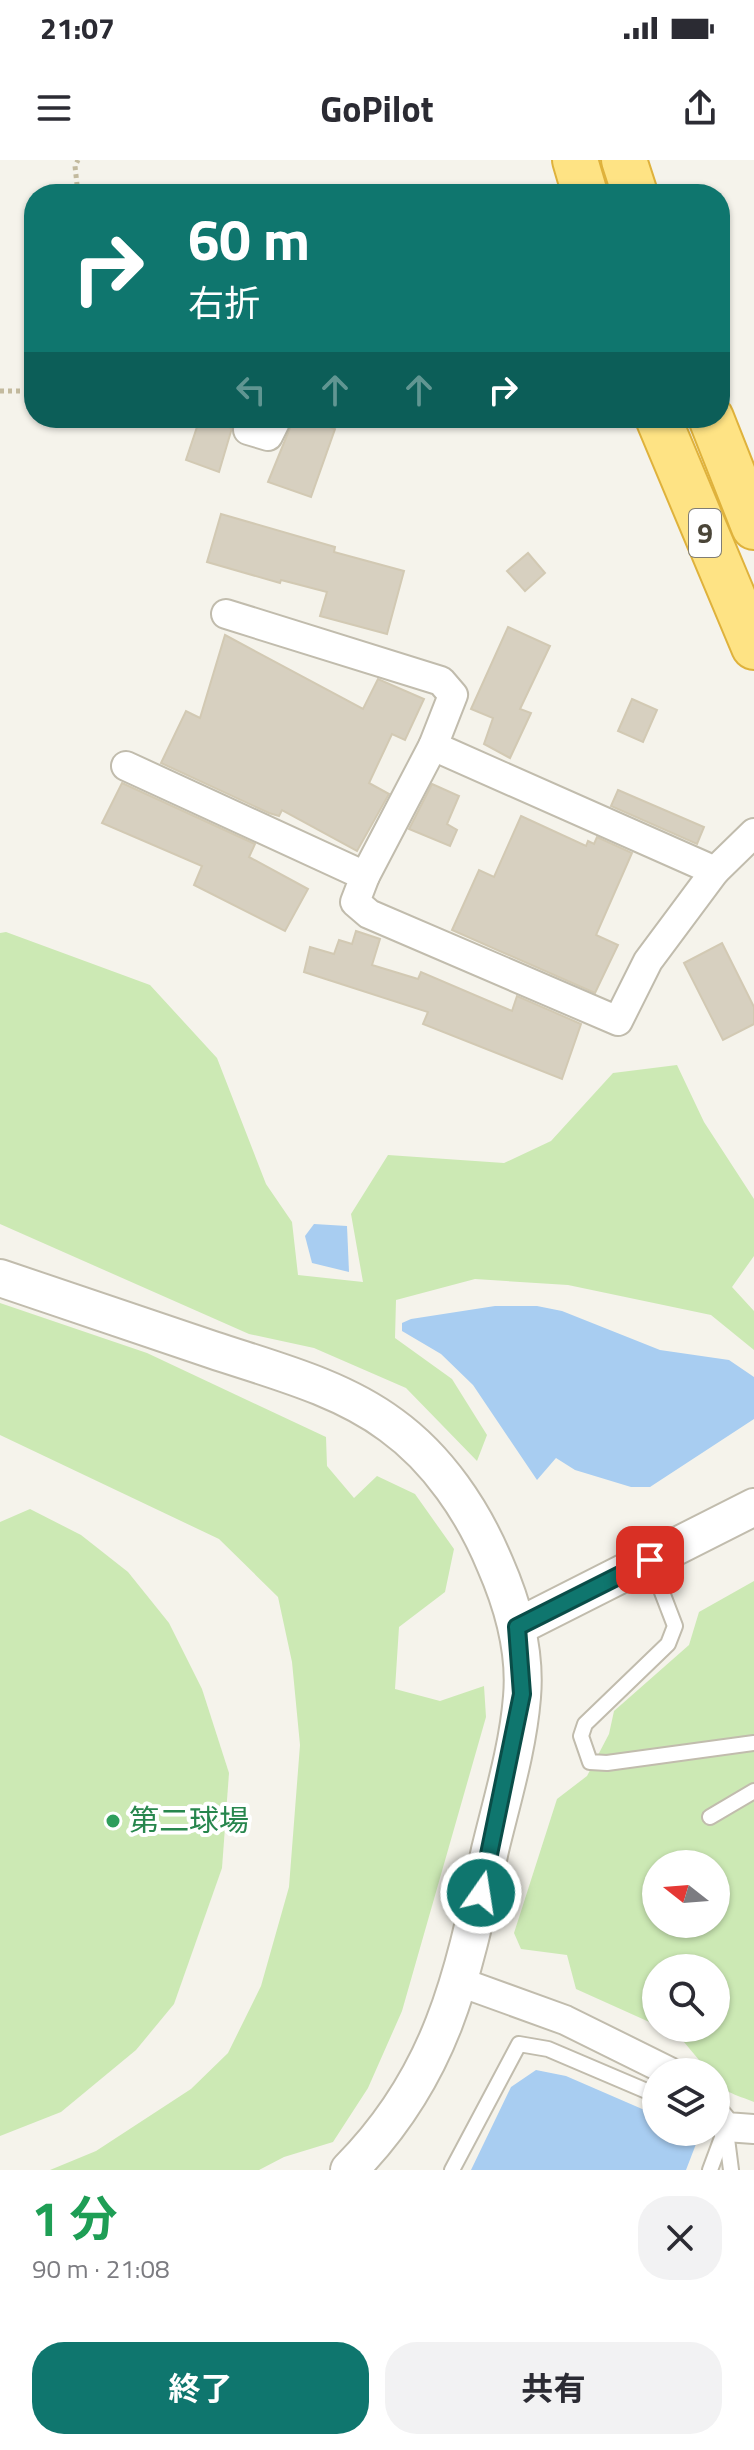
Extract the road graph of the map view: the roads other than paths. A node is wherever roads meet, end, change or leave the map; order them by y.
1 (575, 160) edge
2 (624, 160) edge
3 (582, 184) edge
4 (632, 184) edge
5 (272, 428) edge
6 (662, 428) edge
7 (715, 428) edge
8 (248, 430) dead end
9 (754, 527) edge
10 (226, 614) dead end
11 (754, 647) edge
12 (433, 746) junction
13 (126, 766) dead end
14 (754, 833) edge
15 (715, 871) junction
16 (365, 876) junction
17 (0, 1278) edge
18 (754, 1507) edge
19 (650, 1560) junction
20 (517, 1627) junction
21 (754, 1743) edge
22 (754, 1791) edge
23 (710, 1817) dead end
24 (460, 1982) junction
25 (642, 2058) edge
26 (642, 2089) edge
27 (730, 2124) edge
28 (754, 2129) edge
29 (714, 2146) edge
30 (725, 2146) edge
31 (349, 2170) edge
32 (452, 2170) edge
33 (710, 2170) edge
34 (731, 2170) edge

1 - 3 highway
2 - 4 highway
5 - 8 street
6 - 11 highway, 9
7 - 9 highway, 9
10 - 12 street
12 - 15 street
12 - 16 street
13 - 16 street
14 - 15 street
15 - 16 street
17 - 20 street
18 - 19 street
19 - 20 street
19 - 21 lane
20 - 24 street
22 - 23 lane
24 - 25 street
24 - 31 street
26 - 32 lane
27 - 28 street
29 - 33 lane
30 - 34 lane

